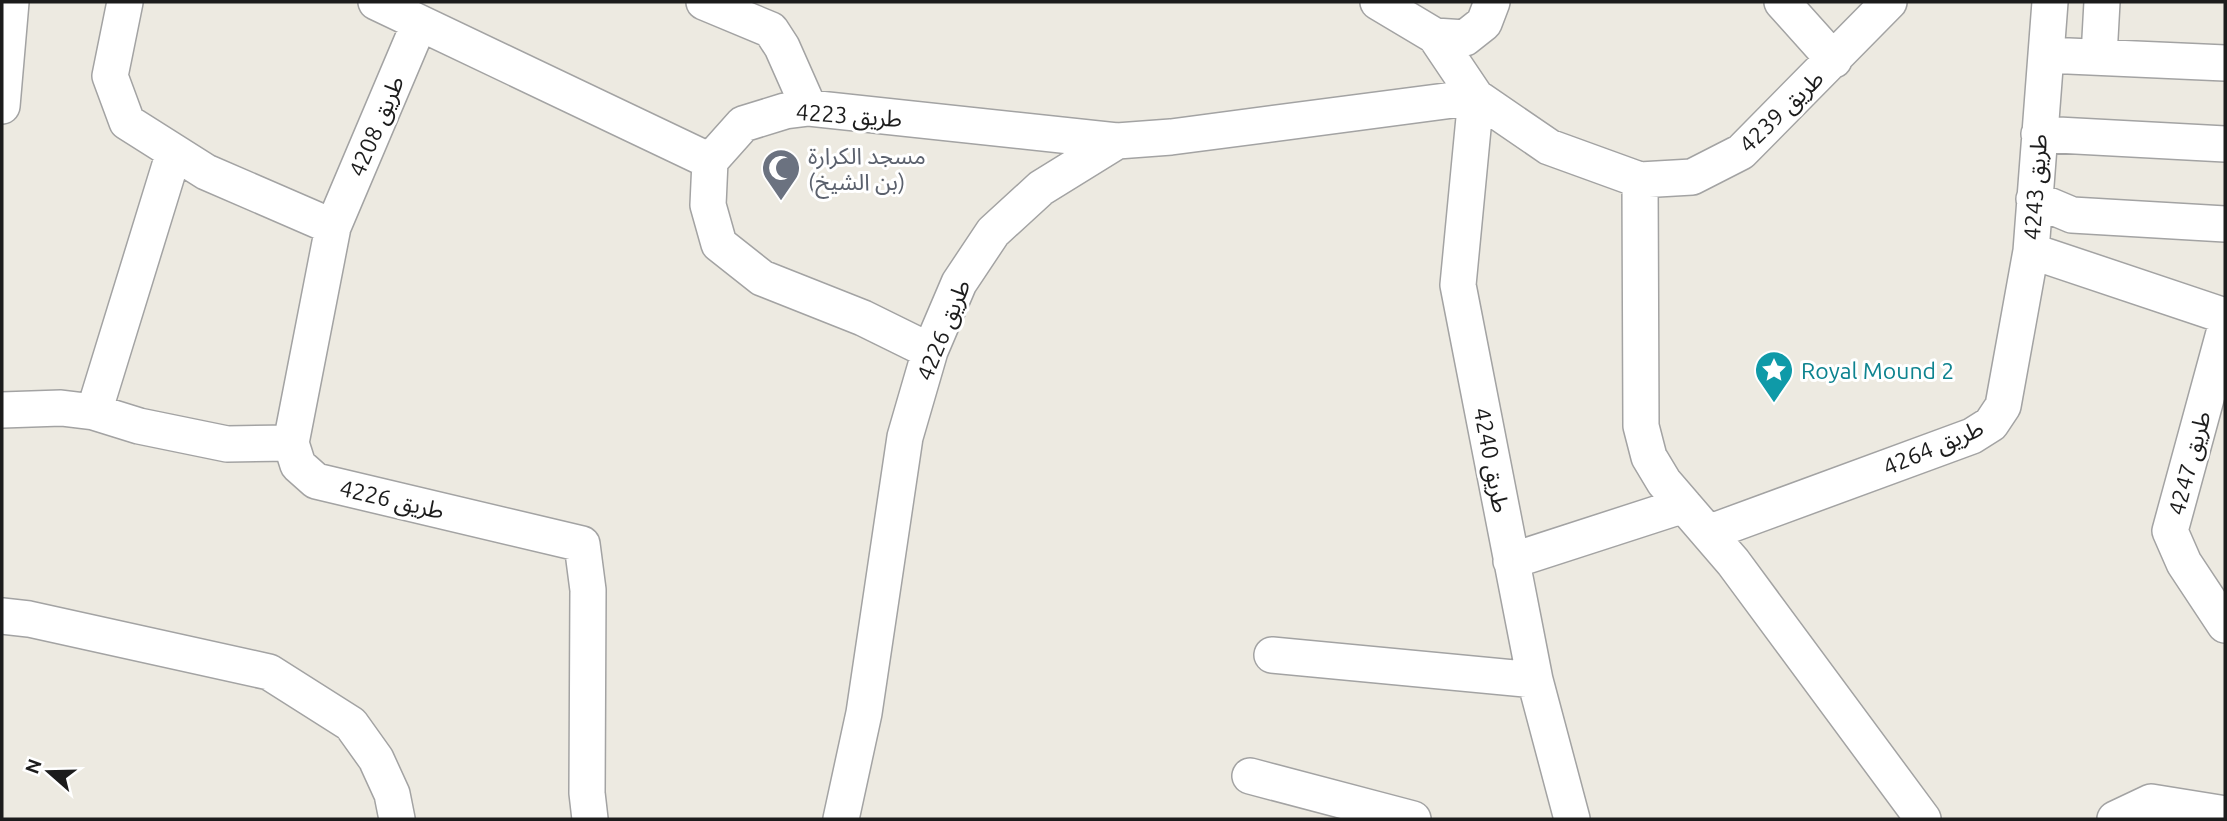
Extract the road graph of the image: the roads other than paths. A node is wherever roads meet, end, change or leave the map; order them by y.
1 (11, 2) edge
2 (125, 2) edge
3 (376, 2) edge
4 (704, 2) edge
5 (1378, 2) edge
6 (1492, 2) edge
7 (1782, 2) edge
8 (1889, 2) edge
9 (2050, 2) edge
10 (2102, 2) edge
11 (773, 16) edge
12 (419, 24) junction
13 (1435, 36) junction
14 (2046, 55) junction
15 (2099, 56) junction
16 (1834, 60) junction
17 (2225, 63) edge
18 (1476, 97) junction
19 (2, 106) edge
20 (809, 108) junction
21 (2039, 135) junction
22 (1117, 141) junction
23 (2225, 144) edge
24 (174, 152) junction
25 (710, 161) junction
26 (1640, 180) junction
27 (2034, 199) junction
28 (2225, 223) edge
29 (333, 227) junction
30 (2031, 251) junction
31 (2225, 316) edge
32 (2225, 330) edge
33 (930, 351) junction
34 (2, 410) edge
35 (94, 412) junction
36 (291, 443) junction
37 (1684, 505) junction
38 (1708, 533) junction
39 (1511, 561) junction
40 (2, 616) edge
41 (2225, 625) edge
42 (1272, 655) dead end
43 (1535, 680) junction
44 (1250, 776) dead end
45 (2152, 810) edge
46 (2225, 814) edge
47 (397, 819) edge
48 (590, 819) edge
49 (841, 819) edge
50 (1413, 819) edge
51 (1572, 819) edge
52 (1923, 819) edge
53 (2115, 819) edge

1 - 19 street
2 - 24 street
3 - 12 street
4 - 11 street
5 - 13 street, طريق 4239
6 - 13 street
7 - 16 street
8 - 16 street, طريق 4239
9 - 14 street, طريق 4243
10 - 15 street
11 - 20 street
12 - 25 street
12 - 29 street, طريق 4208
13 - 18 street, طريق 4239
14 - 15 street
14 - 21 street, طريق 4243
15 - 17 street
16 - 26 street, طريق 4239
18 - 22 street, طريق 4226
18 - 26 street, طريق 4239
18 - 39 street, طريق 4240
20 - 22 street, طريق 4223
20 - 25 street, طريق 4223
21 - 23 street
21 - 27 street, طريق 4243
22 - 33 street, طريق 4226
24 - 29 street
24 - 35 street
25 - 33 street
26 - 37 street
27 - 28 street
27 - 30 street, طريق 4243
29 - 36 street
30 - 31 street, طريق 4243
30 - 38 street, طريق 4264
32 - 41 street, طريق 4247
33 - 49 street, طريق 4226
34 - 35 street
35 - 36 street
36 - 48 street, طريق 4226
37 - 38 street
37 - 39 street
38 - 52 street
39 - 43 street, طريق 4240
40 - 47 street
42 - 43 street
43 - 51 street, طريق 4240
44 - 50 street
45 - 46 street
45 - 53 street

